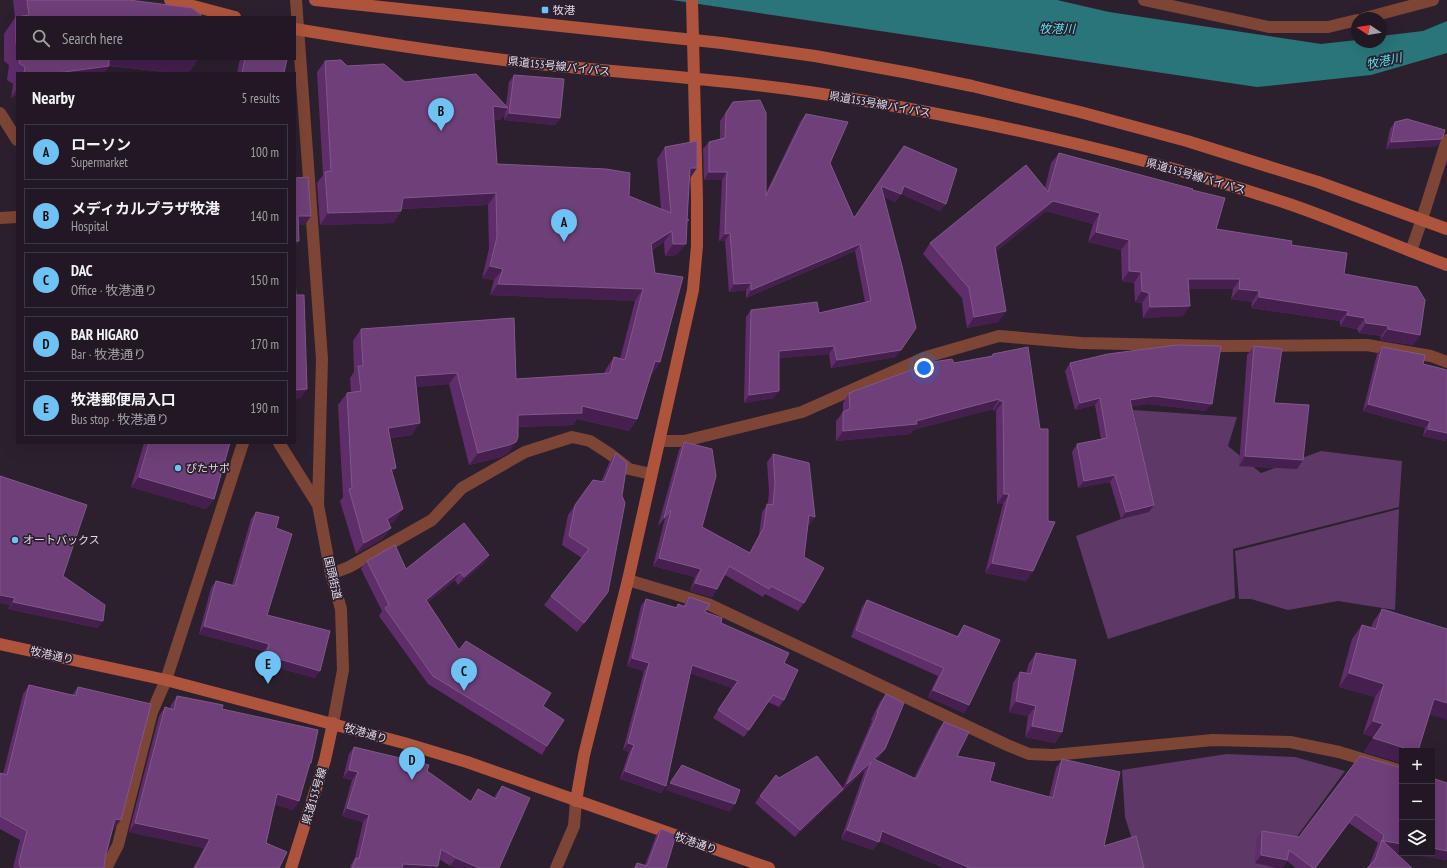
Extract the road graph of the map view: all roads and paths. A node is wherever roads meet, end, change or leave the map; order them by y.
1 (170, 0) edge
2 (296, 0) edge
3 (315, 0) edge
4 (692, 0) edge
5 (1144, 0) edge
6 (1433, 0) edge
7 (1387, 12) edge
8 (231, 16) edge
9 (1351, 21) edge
10 (296, 29) edge
11 (693, 40) junction
12 (694, 78) junction
13 (0, 113) edge
14 (16, 138) edge
15 (1447, 140) edge
16 (16, 217) edge
17 (0, 218) edge
18 (1422, 219) junction
19 (1447, 229) edge
20 (1411, 251) junction
21 (1447, 265) edge
22 (1447, 362) edge
23 (660, 441) junction
24 (243, 444) edge
25 (280, 444) edge
26 (651, 474) junction
27 (318, 505) junction
28 (331, 574) junction
29 (628, 580) junction
30 (0, 644) edge
31 (166, 680) junction
32 (334, 724) junction
33 (1399, 770) edge
34 (576, 801) junction
35 (106, 868) edge
36 (291, 868) edge
37 (556, 868) edge
38 (769, 868) edge

1 - 8 main road
2 - 10 street
3 - 11 main road
4 - 11 main road
5 - 9 street
6 - 7 street
10 - 12 main road, 県道153号線バイパス
10 - 27 street
11 - 12 main road
11 - 18 main road
12 - 20 main road, 県道153号線バイパス
12 - 23 main road
13 - 14 street
15 - 18 street
16 - 17 street
18 - 19 main road
18 - 20 street
20 - 21 main road, 県道153号線バイパス
22 - 23 street
23 - 26 main road
24 - 31 street
25 - 27 street, 国頭街道
26 - 28 street
26 - 29 main road
27 - 28 street, 国頭街道
28 - 32 street, 国頭街道
29 - 33 street
29 - 34 main road
30 - 31 main road, 牧港通り
31 - 32 main road, 牧港通り
31 - 35 street
32 - 34 main road, 牧港通り
32 - 36 main road, 県道153号線
34 - 37 street
34 - 38 main road, 牧港通り

